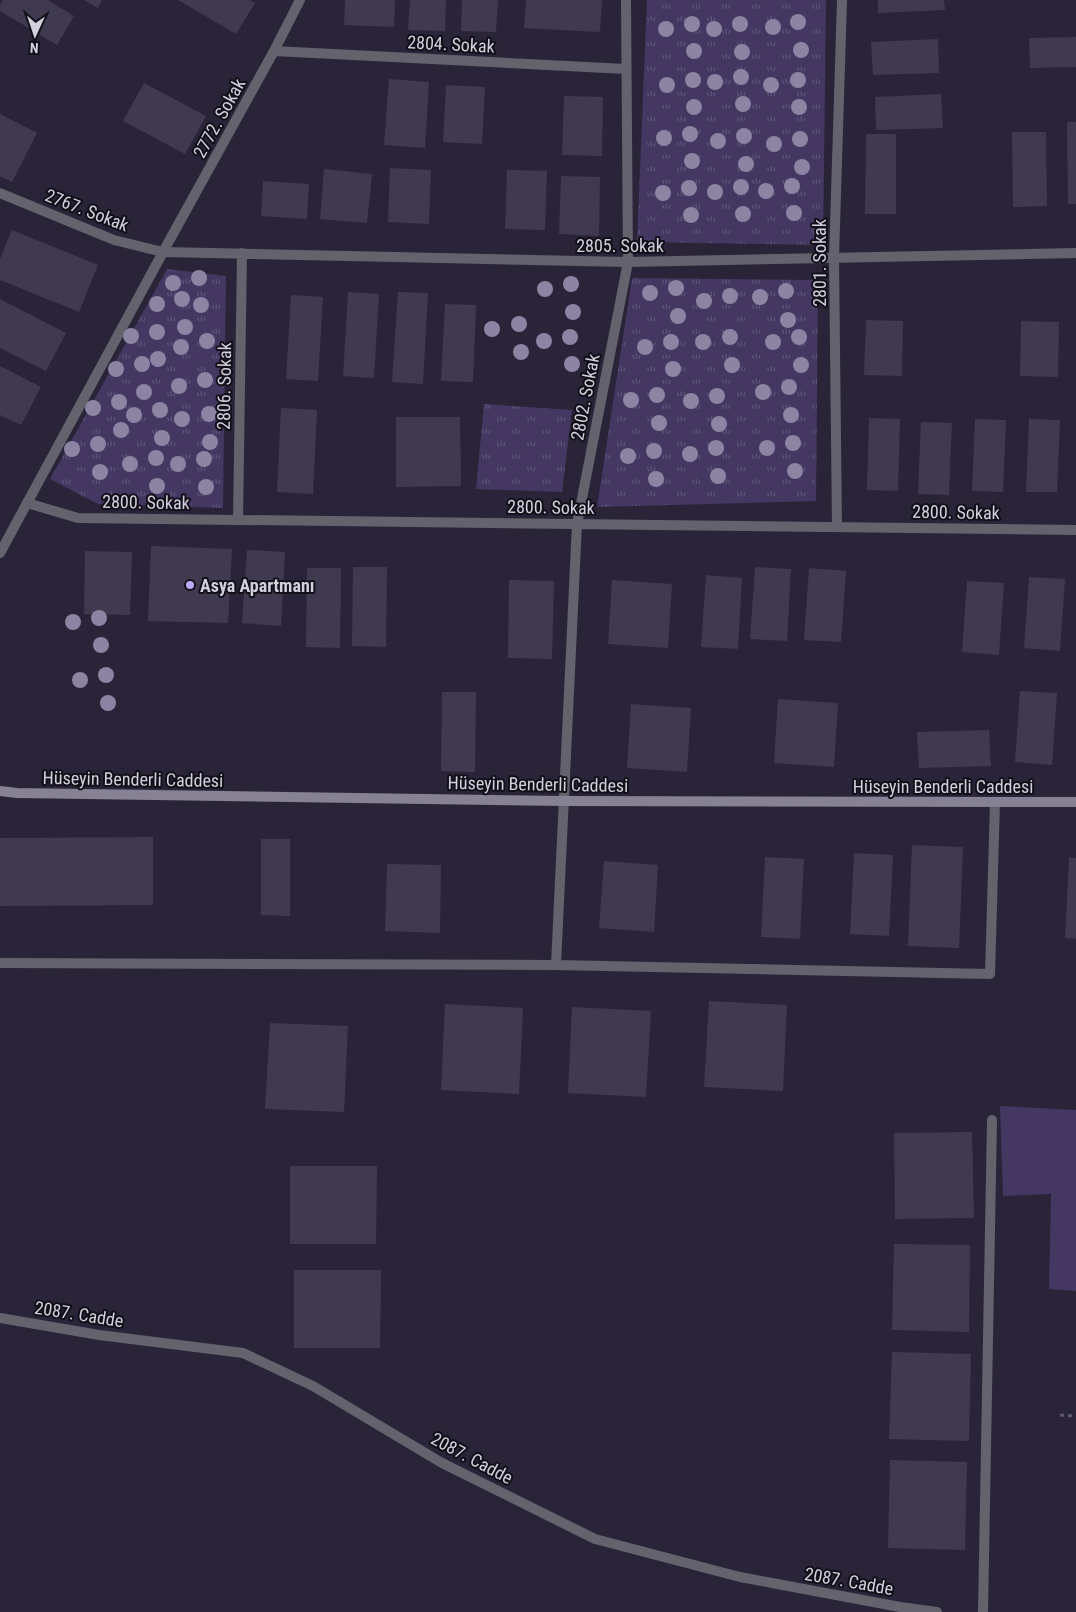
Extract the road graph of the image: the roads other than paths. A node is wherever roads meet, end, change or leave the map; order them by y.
1 (300, 0) edge
2 (626, 0) edge
3 (842, 0) edge
4 (274, 51) junction
5 (626, 69) junction
6 (0, 193) edge
7 (163, 252) junction
8 (1076, 253) edge
9 (242, 254) junction
10 (834, 258) junction
11 (628, 262) junction
12 (27, 503) junction
13 (238, 520) junction
14 (577, 524) junction
15 (837, 527) junction
16 (1076, 530) edge
17 (0, 553) edge
18 (0, 791) edge
19 (563, 801) junction
20 (995, 802) junction
21 (1076, 802) edge
22 (0, 963) edge
23 (556, 965) junction
24 (992, 1120) dead end
25 (0, 1318) edge
26 (937, 1612) edge
27 (983, 1612) edge

1 - 4 street, 2772. Sokak
2 - 5 street, 2802. Sokak
3 - 10 street, 2801. Sokak
4 - 5 street, 2804. Sokak
4 - 7 street, 2772. Sokak
5 - 11 street, 2802. Sokak
6 - 7 street, 2767. Sokak
7 - 9 street, 2805. Sokak
7 - 12 street, 2772. Sokak
8 - 10 street, 2805. Sokak
9 - 11 street, 2805. Sokak
9 - 13 street, 2806. Sokak
10 - 11 street, 2805. Sokak
10 - 15 street, 2801. Sokak
11 - 14 street, 2802. Sokak
12 - 13 street, 2800. Sokak
12 - 17 street, 2772. Sokak
13 - 14 street, 2800. Sokak
14 - 15 street, 2800. Sokak
14 - 19 street, 2802. Sokak
15 - 16 street, 2800. Sokak
18 - 19 main road, Hüseyin Benderli Caddesi
19 - 20 main road, Hüseyin Benderli Caddesi
19 - 23 street, 2802. Sokak
20 - 21 main road, Hüseyin Benderli Caddesi
20 - 23 street
22 - 23 street
24 - 27 street
25 - 26 street, 2087. Cadde

